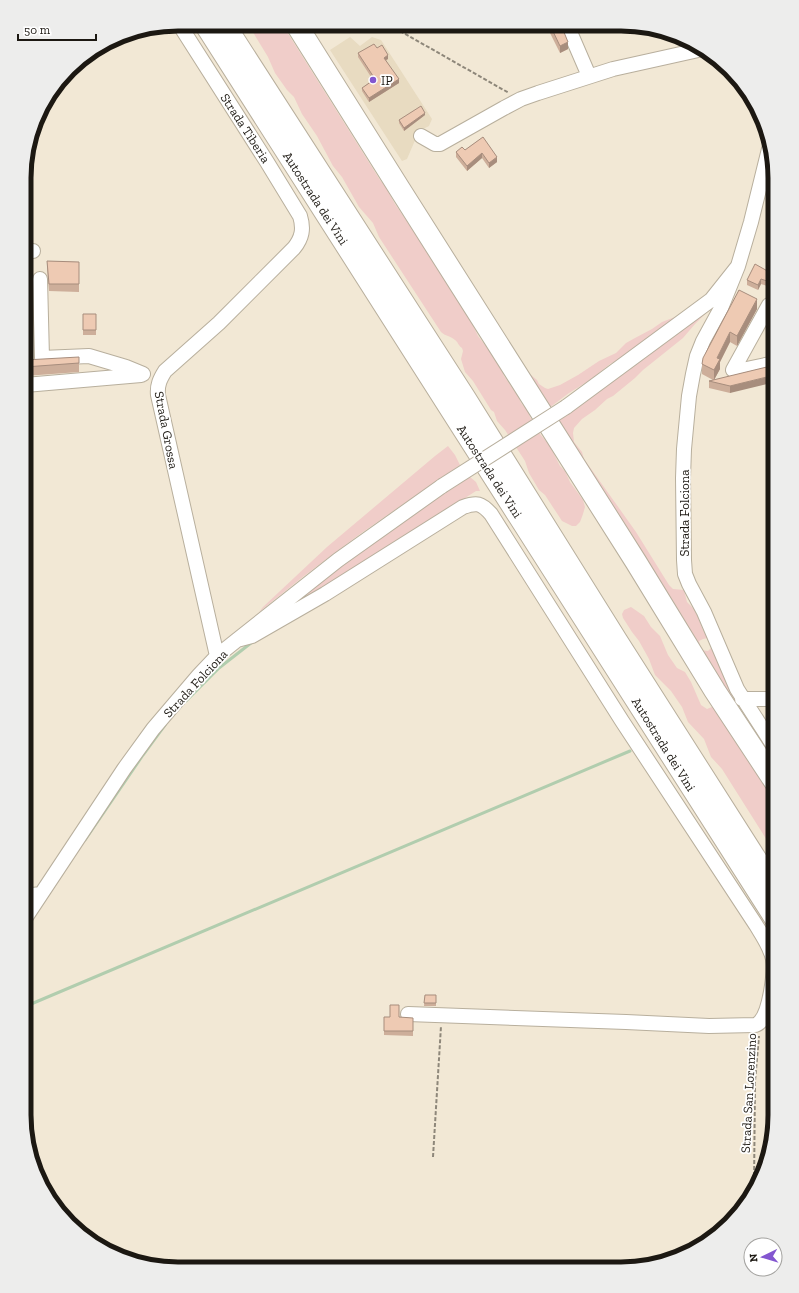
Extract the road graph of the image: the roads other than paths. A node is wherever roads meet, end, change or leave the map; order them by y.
1 (183, 31) edge
2 (209, 31) edge
3 (229, 31) edge
4 (300, 31) edge
5 (569, 31) edge
6 (694, 51) edge
7 (589, 76) junction
8 (421, 136) dead end
9 (767, 158) edge
10 (302, 234) joint
11 (738, 266) junction
12 (40, 279) dead end
13 (730, 286) junction
14 (744, 293) edge
15 (767, 306) edge
16 (768, 364) edge
17 (142, 374) junction
18 (160, 379) junction
19 (31, 384) edge
20 (237, 640) junction
21 (217, 656) junction
22 (742, 699) junction
23 (768, 699) edge
24 (768, 738) edge
25 (768, 771) edge
26 (768, 877) edge
27 (42, 894) junction
28 (31, 895) edge
29 (768, 907) edge
30 (31, 910) edge
31 (768, 944) edge
32 (768, 1007) edge
33 (408, 1014) dead end

1 - 10 street, Strada Tiberia
2 - 29 highway, Autostrada dei Vini
3 - 26 highway, Autostrada dei Vini
4 - 25 highway
5 - 7 street
6 - 7 street
7 - 8 street
9 - 11 street, Strada Folciona
10 - 18 street, Strada Grossa
11 - 13 street, Strada Folciona
11 - 20 street, Strada Folciona, bridge
12 - 17 street
13 - 14 street
13 - 22 street, Strada Folciona
15 - 16 street
17 - 18 street
17 - 19 street
18 - 21 street, Strada Grossa
20 - 21 street, Strada Folciona
20 - 31 street
21 - 27 street, Strada Folciona
22 - 23 street
22 - 24 street, Strada Folciona
27 - 28 street
27 - 30 street, Strada Folciona
32 - 33 street

